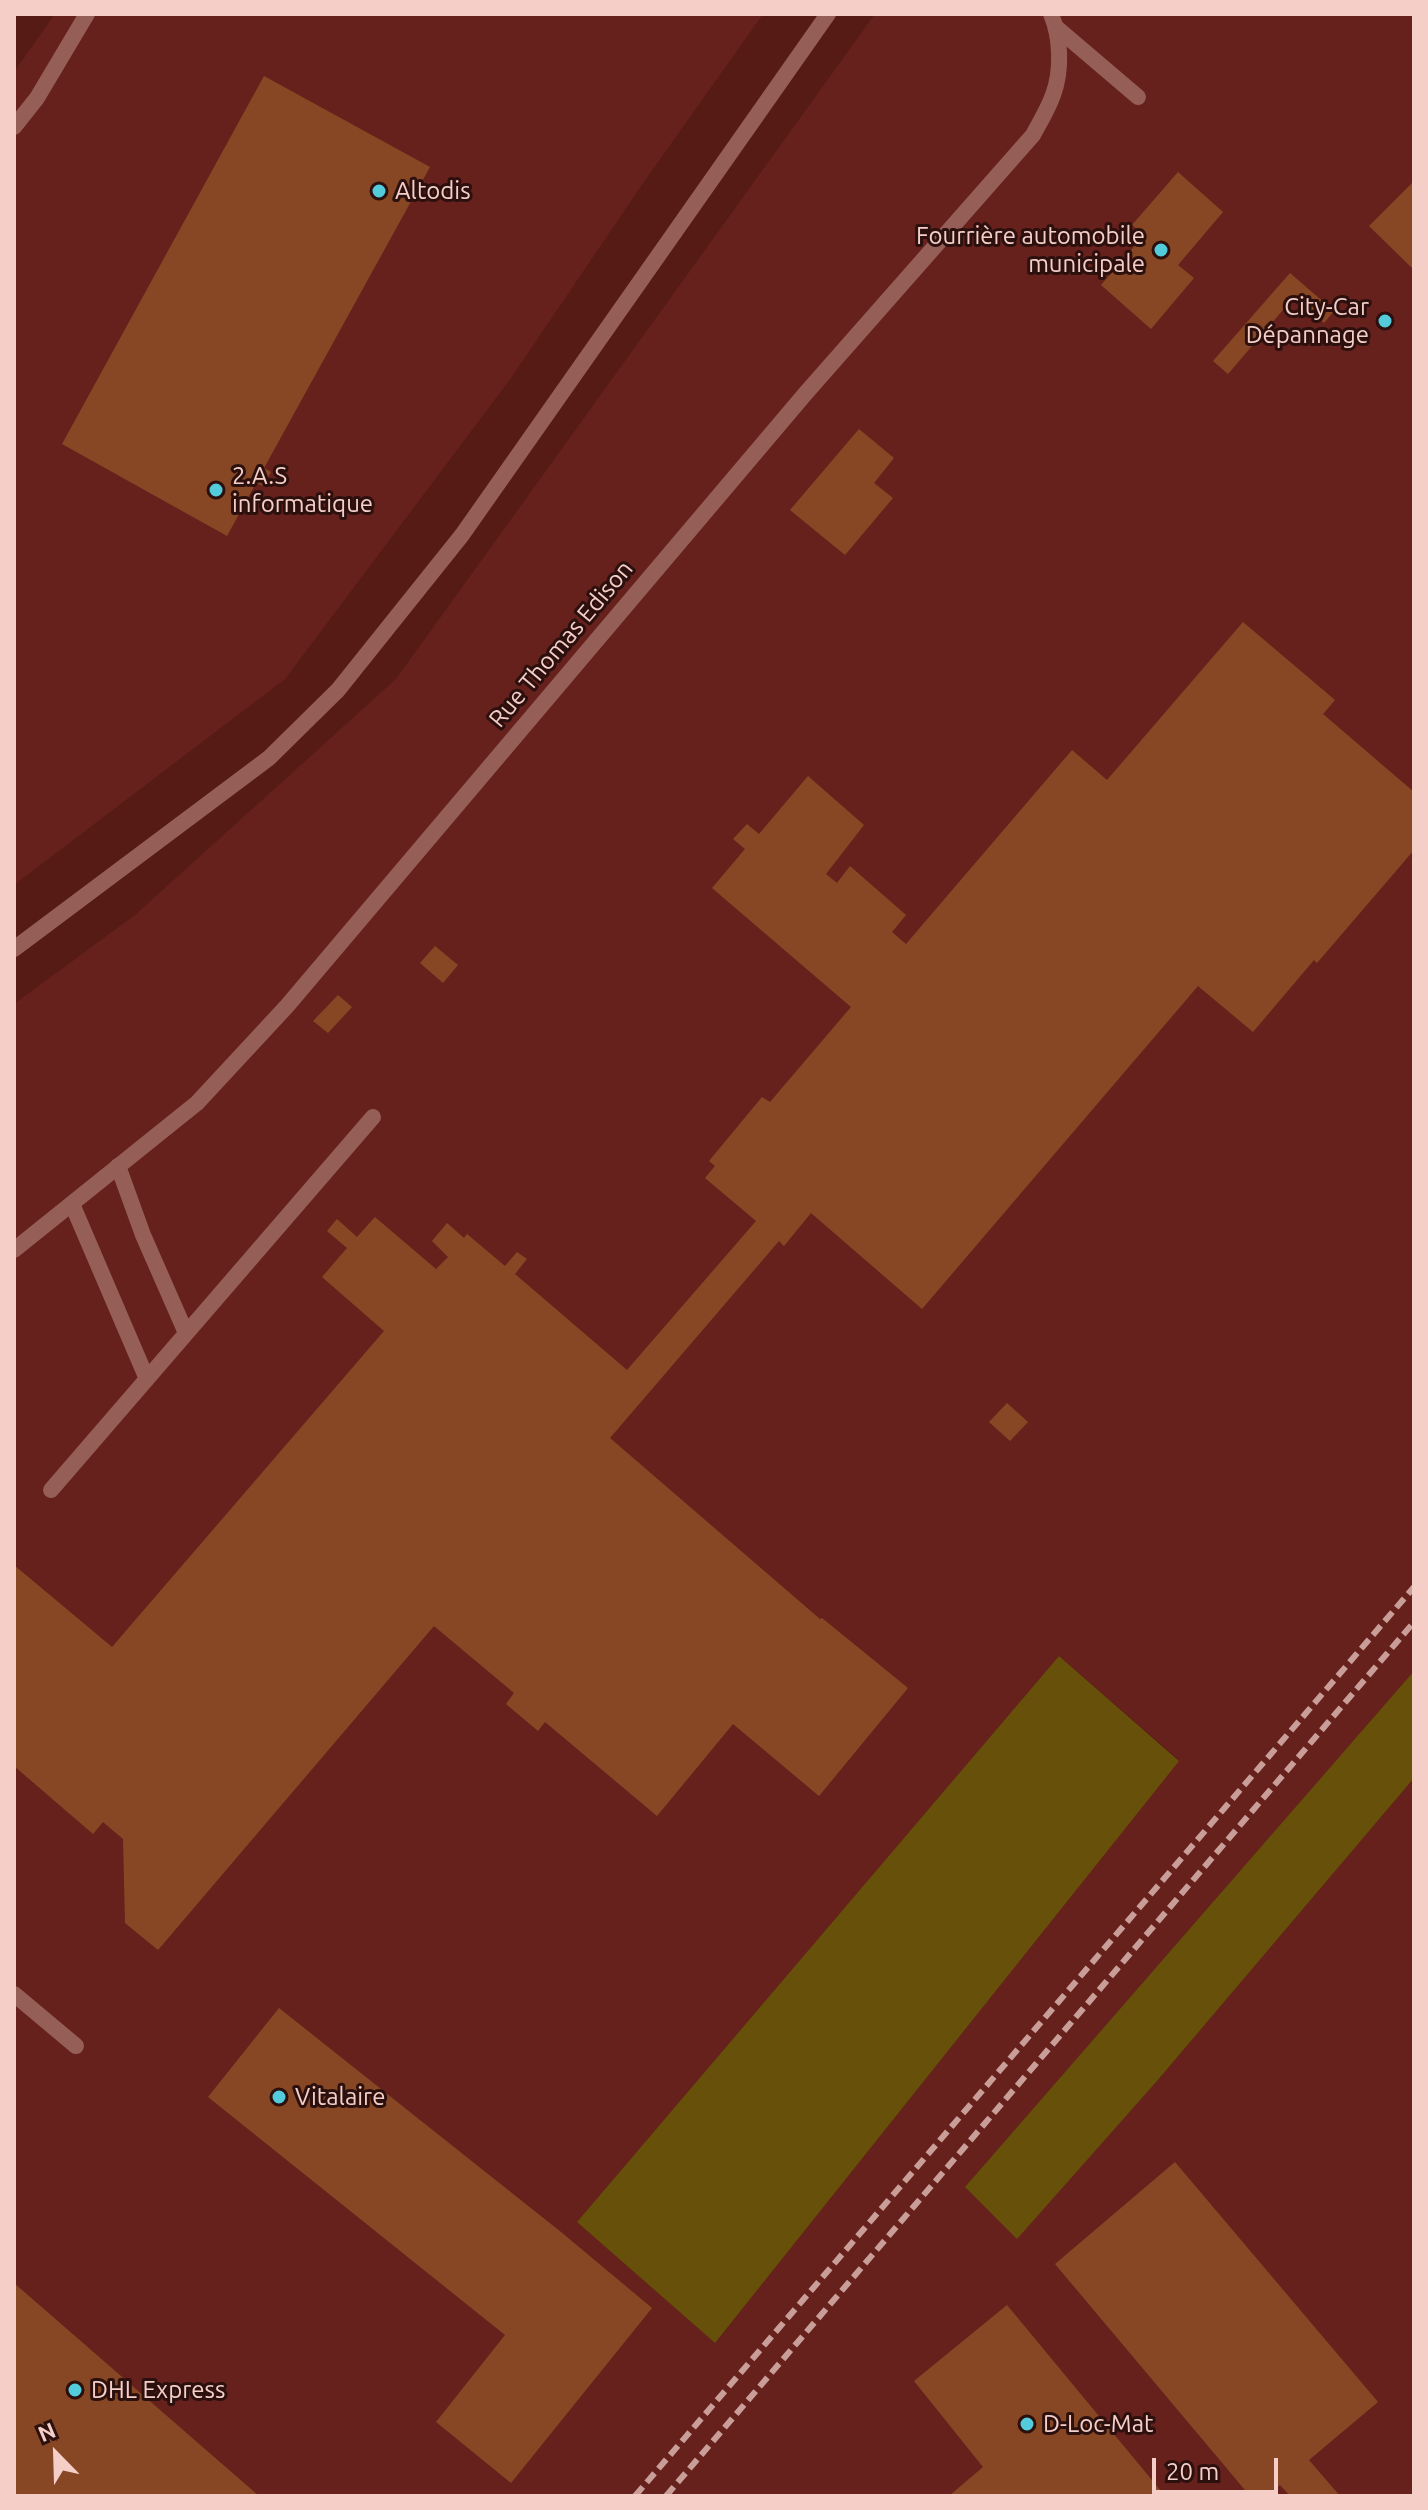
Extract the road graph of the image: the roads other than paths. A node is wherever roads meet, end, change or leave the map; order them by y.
1 (87, 14) edge
2 (828, 14) edge
3 (1054, 21) edge
4 (1138, 97) dead end
5 (14, 127) edge
6 (14, 949) edge
7 (373, 1117) dead end
8 (118, 1166) junction
9 (72, 1204) junction
10 (14, 1250) edge
11 (186, 1333) junction
12 (147, 1379) junction
13 (51, 1490) dead end
14 (14, 1994) edge
15 (76, 2046) dead end

1 - 5 street
2 - 6 street
3 - 4 street
3 - 8 street, Rue Thomas Edison
7 - 11 street
8 - 9 street, Rue Thomas Edison
8 - 11 street
9 - 10 street, Rue Thomas Edison
9 - 12 street
11 - 12 street
12 - 13 street
14 - 15 street

